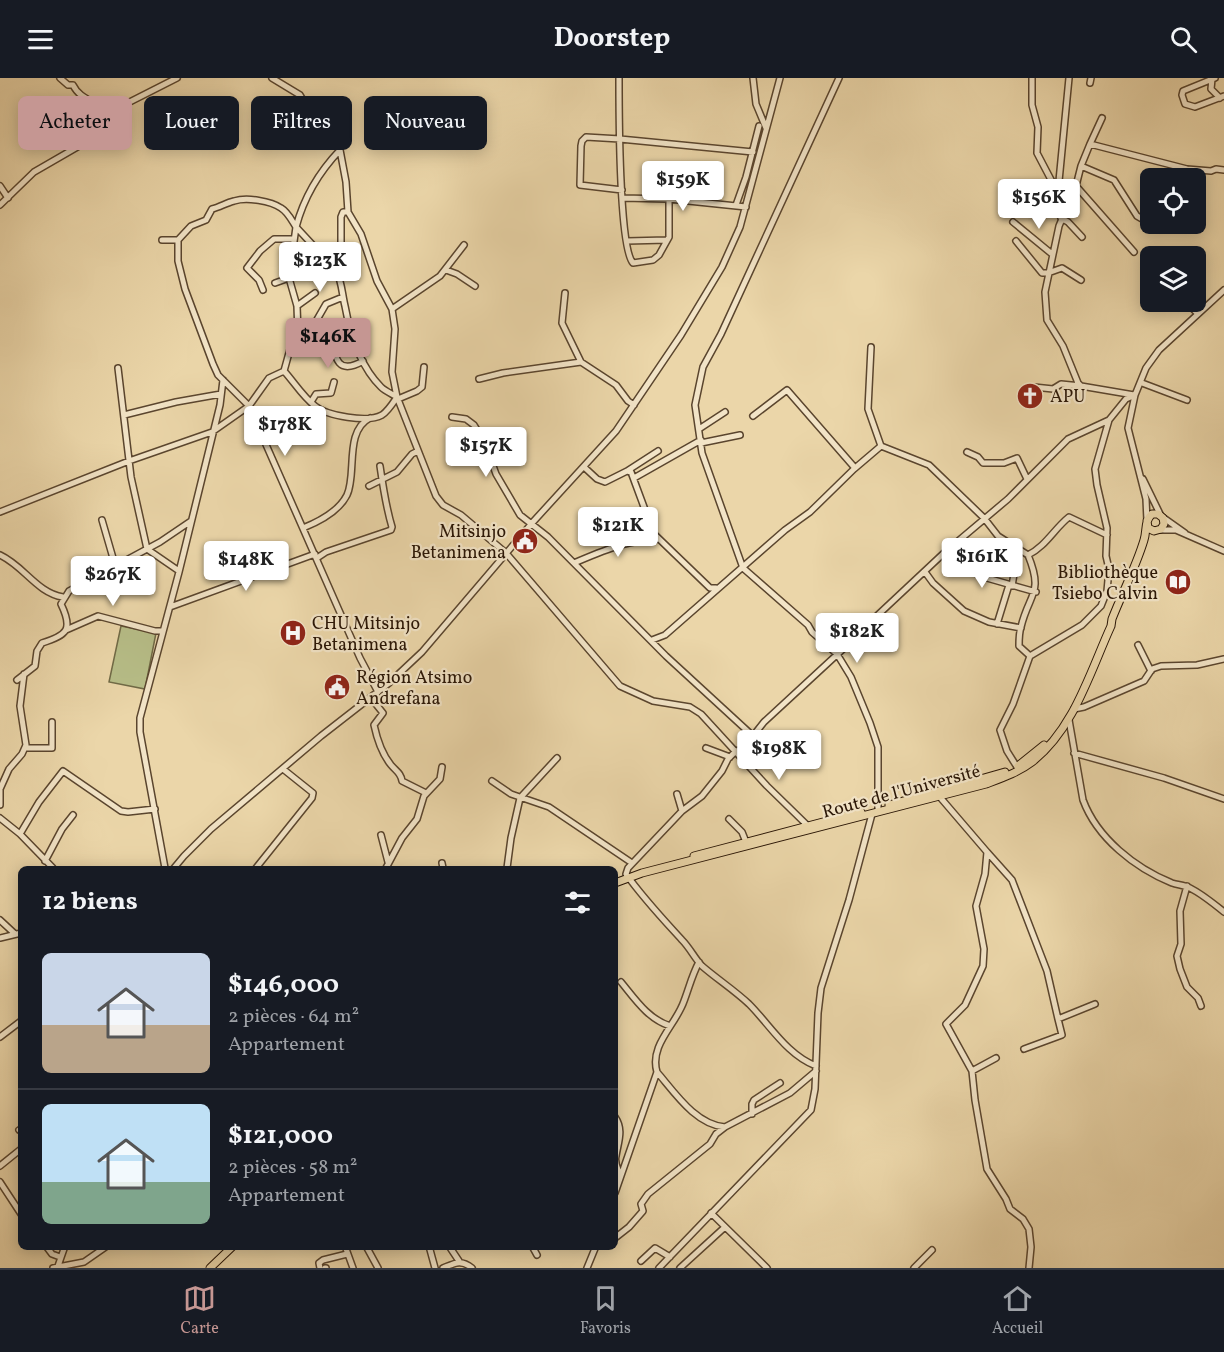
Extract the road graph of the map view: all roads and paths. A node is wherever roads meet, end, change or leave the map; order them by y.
1 (60, 78) edge
2 (177, 78) edge
3 (272, 78) edge
4 (619, 78) edge
5 (753, 78) edge
6 (780, 78) edge
7 (839, 78) edge
8 (1032, 78) edge
9 (1069, 78) edge
10 (1214, 79) edge
11 (81, 96) edge
12 (301, 96) edge
13 (1222, 97) edge
14 (132, 99) edge
15 (1102, 118) dead end
16 (759, 126) dead end
17 (766, 128) junction
18 (620, 139) junction
19 (1090, 144) junction
20 (72, 150) edge
21 (340, 150) joint
22 (753, 152) junction
23 (1081, 166) junction
24 (1224, 170) edge
25 (0, 186) edge
26 (1076, 186) junction
27 (622, 190) junction
28 (1060, 197) junction
29 (8, 198) junction
30 (622, 198) junction
31 (669, 199) junction
32 (0, 205) edge
33 (736, 205) junction
34 (746, 207) junction
35 (348, 212) junction
36 (1061, 218) junction
37 (1140, 218) edge
38 (1013, 222) dead end
39 (296, 227) junction
40 (1082, 237) dead end
41 (294, 239) junction
42 (162, 240) dead end
43 (178, 240) junction
44 (667, 240) junction
45 (627, 241) junction
46 (1016, 242) dead end
47 (464, 245) dead end
48 (1134, 252) dead end
49 (1052, 254) junction
50 (336, 270) junction
51 (446, 270) junction
52 (1048, 273) junction
53 (289, 278) junction
54 (1081, 280) dead end
55 (275, 283) dead end
56 (476, 286) dead end
57 (263, 290) dead end
58 (1224, 292) edge
59 (315, 293) dead end
60 (565, 293) dead end
61 (343, 297) junction
62 (297, 306) junction
63 (392, 309) junction
64 (1198, 314) joint
65 (311, 330) junction
66 (352, 333) junction
67 (298, 334) junction
68 (332, 340) junction
69 (871, 347) dead end
70 (363, 360) junction
71 (581, 362) junction
72 (424, 367) dead end
73 (118, 368) dead end
74 (284, 371) junction
75 (479, 378) dead end
76 (224, 380) junction
77 (334, 382) dead end
78 (1142, 383) junction
79 (1082, 386) junction
80 (1034, 387) dead end
81 (221, 394) junction
82 (1135, 395) junction
83 (397, 398) junction
84 (1187, 400) dead end
85 (311, 402) junction
86 (634, 405) junction
87 (249, 406) junction
88 (725, 412) dead end
89 (124, 415) junction
90 (753, 416) dead end
91 (452, 417) dead end
92 (370, 418) junction
93 (1109, 420) junction
94 (699, 429) junction
95 (212, 432) junction
96 (740, 435) dead end
97 (700, 442) junction
98 (881, 446) junction
99 (418, 451) junction
100 (658, 451) dead end
101 (967, 452) dead end
102 (129, 461) junction
103 (380, 466) dead end
104 (584, 467) junction
105 (855, 468) junction
106 (1138, 470) junction
107 (627, 471) junction
108 (634, 478) junction
109 (1028, 479) junction
110 (382, 480) junction
111 (369, 486) dead end
112 (0, 512) edge
113 (1161, 516) junction
114 (984, 518) junction
115 (102, 520) dead end
116 (191, 521) junction
117 (1147, 521) junction
118 (532, 523) junction
119 (303, 528) junction
120 (1158, 530) junction
121 (1185, 533) junction
122 (1107, 535) junction
123 (658, 539) junction
124 (1144, 539) junction
125 (147, 549) junction
126 (1018, 550) junction
127 (1224, 551) edge
128 (506, 553) junction
129 (944, 554) junction
130 (0, 555) edge
131 (1028, 555) junction
132 (316, 556) junction
133 (574, 563) junction
134 (115, 565) junction
135 (742, 568) junction
136 (179, 571) junction
137 (925, 572) junction
138 (1011, 585) junction
139 (718, 587) junction
140 (1036, 592) junction
141 (63, 597) junction
142 (170, 607) junction
143 (1112, 619) junction
144 (997, 624) junction
145 (1021, 628) junction
146 (66, 630) junction
147 (163, 631) junction
148 (651, 640) junction
149 (1138, 645) dead end
150 (837, 654) junction
151 (1030, 656) junction
152 (1224, 659) edge
153 (1151, 671) junction
154 (25, 674) junction
155 (16, 680) dead end
156 (378, 692) junction
157 (370, 698) junction
158 (1074, 709) junction
159 (1069, 720) junction
160 (52, 722) dead end
161 (753, 736) junction
162 (25, 748) junction
163 (706, 748) dead end
164 (736, 751) junction
165 (1074, 753) junction
166 (730, 757) junction
167 (556, 758) dead end
168 (442, 767) dead end
169 (1017, 767) junction
170 (283, 769) junction
171 (492, 781) dead end
172 (426, 793) junction
173 (677, 794) dead end
174 (939, 796) junction
175 (520, 798) junction
176 (1224, 800) edge
177 (0, 805) edge
178 (878, 808) junction
179 (155, 809) junction
180 (682, 811) junction
181 (872, 814) junction
182 (73, 815) dead end
183 (0, 818) edge
184 (729, 819) dead end
185 (808, 826) junction
186 (20, 834) junction
187 (381, 835) dead end
188 (746, 842) junction
189 (987, 852) junction
190 (45, 861) junction
191 (632, 862) junction
192 (387, 865) edge
193 (51, 866) edge
194 (165, 866) edge
195 (176, 866) edge
196 (258, 866) edge
197 (507, 866) edge
198 (661, 867) junction
199 (627, 876) junction
200 (618, 878) edge
201 (618, 881) edge
202 (1187, 886) junction
203 (1224, 912) edge
204 (0, 920) edge
205 (14, 933) junction
206 (18, 933) edge
207 (0, 938) edge
208 (699, 962) junction
209 (621, 982) dead end
210 (1095, 1004) dead end
211 (1201, 1006) dead end
212 (1058, 1019) junction
213 (18, 1023) edge
214 (670, 1026) junction
215 (0, 1037) edge
216 (1024, 1049) dead end
217 (996, 1058) dead end
218 (816, 1069) junction
219 (972, 1071) junction
220 (657, 1072) junction
221 (780, 1083) dead end
222 (752, 1114) junction
223 (704, 1121) junction
224 (618, 1124) edge
225 (725, 1127) junction
226 (716, 1134) junction
227 (618, 1149) edge
228 (18, 1151) edge
229 (0, 1166) edge
230 (618, 1167) edge
231 (621, 1177) junction
232 (618, 1181) edge
233 (0, 1182) edge
234 (18, 1209) edge
235 (711, 1213) junction
236 (725, 1227) junction
237 (618, 1236) edge
238 (49, 1250) edge
239 (63, 1250) edge
240 (101, 1250) edge
241 (229, 1250) edge
242 (234, 1250) edge
243 (346, 1250) edge
244 (368, 1250) edge
245 (430, 1250) edge
246 (452, 1250) edge
247 (534, 1250) edge
248 (594, 1250) edge
249 (932, 1250) dead end
250 (347, 1254) junction
251 (537, 1255) dead end
252 (60, 1257) junction
253 (670, 1257) junction
254 (459, 1261) junction
255 (641, 1261) dead end
256 (55, 1267) edge
257 (210, 1268) edge
258 (215, 1268) edge
259 (320, 1268) edge
260 (353, 1268) edge
261 (378, 1268) edge
262 (435, 1268) edge
263 (443, 1268) edge
264 (472, 1268) edge
265 (587, 1268) edge
266 (659, 1268) edge
267 (680, 1268) edge
268 (767, 1268) edge
269 (914, 1268) edge
270 (1029, 1268) edge

1 - 11 street
2 - 14 street
3 - 12 street
4 - 18 street
5 - 17 street
6 - 17 street
7 - 94 street
8 - 28 street
9 - 28 street
10 - 13 street
10 - 13 street
15 - 19 street
16 - 22 street
17 - 34 street
18 - 22 street
18 - 27 street
18 - 27 street
19 - 23 street
19 - 24 street
20 - 29 street
21 - 35 street
21 - 39 street
22 - 33 street
23 - 26 street
23 - 37 street
25 - 29 street
26 - 36 street
26 - 48 street
27 - 30 street
28 - 36 street
29 - 32 street
30 - 31 street
30 - 45 street
31 - 33 street
31 - 44 street
33 - 34 street
34 - 86 street
35 - 50 street
35 - 63 street
36 - 40 street
36 - 49 street
38 - 49 street
39 - 41 street
39 - 43 street
39 - 50 street
41 - 53 street
41 - 57 street
42 - 43 street
43 - 76 street
44 - 45 street
44 - 45 street
46 - 52 street
47 - 51 street
49 - 52 street
50 - 61 street
51 - 56 street
51 - 63 street
52 - 54 street
52 - 79 street
53 - 55 street
53 - 62 street
58 - 64 street
59 - 62 street
60 - 71 street
61 - 65 street
61 - 66 street
62 - 67 street
63 - 83 street
64 - 78 street
65 - 67 street
65 - 68 street
66 - 68 street
66 - 70 street
67 - 74 street
68 - 70 street
69 - 98 street
70 - 83 street
71 - 75 street
71 - 86 street
72 - 83 street
73 - 89 street
74 - 85 street
74 - 87 street
76 - 81 street
76 - 87 street
77 - 85 street
78 - 82 street
78 - 84 street
79 - 80 street
79 - 82 street
81 - 89 street
81 - 95 street
82 - 93 street
82 - 106 street
83 - 92 street
83 - 99 street
85 - 92 street
86 - 104 street
87 - 95 street
87 - 119 street
88 - 94 street
89 - 102 street
90 - 105 street
91 - 118 street
92 - 119 street
93 - 109 street
93 - 122 street
94 - 97 street
95 - 102 street
95 - 116 street
96 - 97 street
97 - 108 street
97 - 135 street
98 - 105 street
98 - 114 street
99 - 110 street
99 - 128 street
100 - 107 street
101 - 109 street
102 - 112 street
102 - 125 street
103 - 110 street
104 - 107 street
104 - 118 street
105 - 135 street
106 - 113 street
106 - 117 street
107 - 108 street
108 - 123 street
109 - 114 street
110 - 111 street
110 - 132 street
113 - 117 main road
113 - 120 main road
113 - 121 street
114 - 126 street
114 - 129 street
115 - 134 street
116 - 125 street
116 - 136 street
117 - 120 main road
117 - 124 main road, Route de l'Université
118 - 128 street
118 - 133 street
119 - 132 street
120 - 121 street
120 - 124 main road
121 - 127 street
122 - 131 street
122 - 151 street
123 - 133 street
123 - 139 street
124 - 143 main road, Route de l'Université
125 - 134 street
125 - 136 street
126 - 131 street
126 - 138 street
128 - 156 street
128 - 164 street
129 - 137 street
129 - 138 street
130 - 141 street
131 - 140 street
132 - 142 street
132 - 156 street
133 - 148 street
134 - 141 street
135 - 139 street
135 - 150 street
136 - 142 street
137 - 144 street
137 - 150 street
138 - 140 street
138 - 144 street
139 - 148 street
140 - 145 street
141 - 146 street
142 - 147 street
143 - 158 main road, Route de l'Université
143 - 169 main road, Route de l'Université
144 - 145 street
145 - 151 street
146 - 147 street
146 - 154 street
147 - 179 street
148 - 161 street
149 - 153 street
150 - 161 street
150 - 178 street
151 - 169 street
152 - 153 street
153 - 158 street
154 - 155 street
154 - 162 street
156 - 157 street
157 - 170 street
157 - 172 street
158 - 159 main road, Route de l'Université
159 - 165 street
159 - 174 main road, Route de l'Université
160 - 162 street
161 - 164 street
162 - 177 street
163 - 166 street
164 - 166 street
164 - 185 street
165 - 176 street
165 - 202 street
166 - 180 street
167 - 175 street
168 - 172 street
169 - 178 main road, Route de l'Université
170 - 195 street
170 - 196 street
171 - 175 street
172 - 192 street
173 - 180 street
174 - 181 main road, Route de l'Université
174 - 189 street
175 - 191 street
175 - 197 street
178 - 185 main road, Route de l'Université
179 - 186 street
179 - 194 street
180 - 191 street
181 - 198 main road, Route de l'Université
181 - 218 street
182 - 190 street
183 - 186 street
184 - 188 street
185 - 188 main road, Route de l'Université
186 - 190 street
187 - 192 street
188 - 198 main road, Route de l'Université
189 - 212 street
189 - 219 street
190 - 193 street
191 - 199 street
198 - 199 main road, Route de l'Université
199 - 200 main road, Route de l'Université
199 - 201 main road, Route de l'Université
199 - 208 street
202 - 203 street
202 - 211 street
204 - 205 street
205 - 206 street
205 - 207 street
208 - 214 street
208 - 218 street
209 - 214 street
210 - 212 street
212 - 216 street
213 - 215 street
214 - 220 street
217 - 219 street
218 - 222 street
218 - 235 street
219 - 270 street
220 - 223 street
220 - 231 street
221 - 222 street
222 - 225 street
223 - 225 street
223 - 226 street
224 - 227 street
225 - 226 street
226 - 237 street
228 - 229 street
230 - 231 street
231 - 232 street
233 - 234 street
235 - 236 street
235 - 253 street
236 - 267 street
236 - 268 street
238 - 252 street
239 - 252 street
240 - 256 street
241 - 257 main road
242 - 258 main road
243 - 250 street
244 - 261 street
245 - 262 street
246 - 254 street
247 - 251 street
248 - 265 street
249 - 269 street
250 - 259 street
250 - 260 street
252 - 256 street
253 - 255 street
253 - 266 street
254 - 263 street
254 - 264 street

